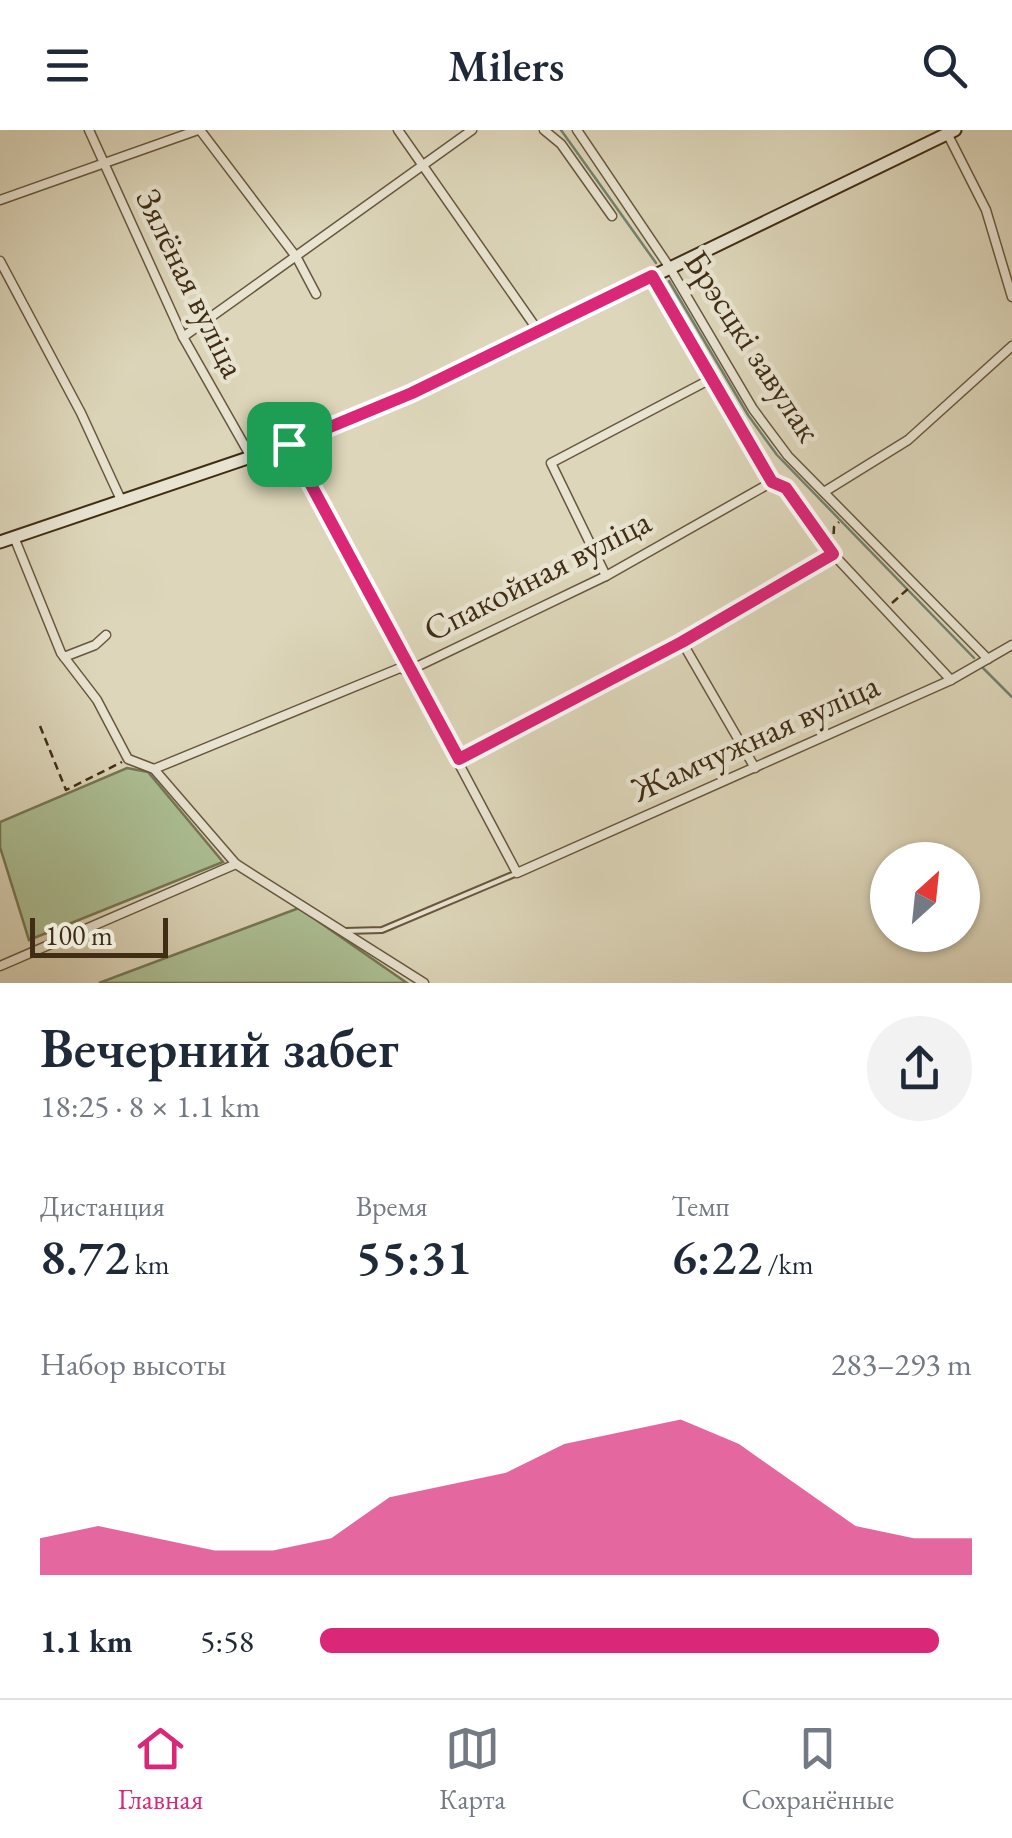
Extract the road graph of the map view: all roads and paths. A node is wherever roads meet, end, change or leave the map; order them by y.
1 (89, 130) edge
2 (199, 130) edge
3 (398, 130) edge
4 (472, 130) edge
5 (544, 130) edge
6 (577, 130) edge
7 (951, 132) edge
8 (102, 163) junction
9 (424, 163) junction
10 (0, 200) edge
11 (612, 216) dead end
12 (297, 258) junction
13 (0, 260) edge
14 (670, 268) junction
15 (652, 276) junction
16 (316, 294) dead end
17 (1012, 297) edge
18 (539, 332) junction
19 (183, 338) junction
20 (1012, 346) edge
21 (709, 380) junction
22 (289, 444) junction
23 (251, 456) junction
24 (772, 482) junction
25 (824, 492) junction
26 (122, 504) junction
27 (834, 527) dead end
28 (14, 537) junction
29 (0, 542) edge
30 (833, 554) junction
31 (606, 576) junction
32 (914, 583) junction
33 (885, 609) junction
34 (106, 635) dead end
35 (682, 642) junction
36 (1012, 645) edge
37 (64, 657) junction
38 (988, 659) junction
39 (408, 671) junction
40 (951, 680) junction
41 (40, 726) dead end
42 (128, 759) junction
43 (459, 759) junction
44 (755, 768) junction
45 (154, 769) junction
46 (236, 864) junction
47 (517, 874) junction
48 (344, 931) junction
49 (0, 966) edge
50 (424, 983) edge

1 - 8 street, Зялёная вуліца
2 - 8 street
2 - 12 street
3 - 9 street
4 - 9 street
5 - 11 street
6 - 14 street, Брэсцкі завулак
7 - 14 street
7 - 17 street
8 - 10 street
8 - 19 street, Зялёная вуліца
9 - 12 street
9 - 18 street
12 - 16 street
12 - 19 street
13 - 26 street
14 - 15 street
14 - 25 street, Брэсцкі завулак
15 - 18 street
15 - 21 street
18 - 22 street
19 - 23 street, Зялёная вуліца
20 - 25 street
21 - 24 street
21 - 31 street
22 - 23 street
22 - 39 street
23 - 26 street
24 - 30 path
24 - 31 street, Спакойная вуліца
25 - 32 street, Брэсцкі завулак
26 - 28 street
27 - 30 path
28 - 29 street
28 - 37 street
30 - 33 street
30 - 35 street
31 - 39 street, Спакойная вуліца
32 - 33 path
32 - 38 street, Брэсцкі завулак
33 - 40 street
34 - 37 street
35 - 43 street
35 - 44 street
36 - 38 street, Жамчужная вуліца
37 - 42 street
38 - 40 street, Жамчужная вуліца
39 - 43 street
39 - 45 street, Спакойная вуліца
40 - 44 street, Жамчужная вуліца
41 - 42 path
42 - 45 street
43 - 47 street
44 - 47 street, Жамчужная вуліца
45 - 46 street
46 - 48 street
46 - 49 street
47 - 48 lane
48 - 50 street

